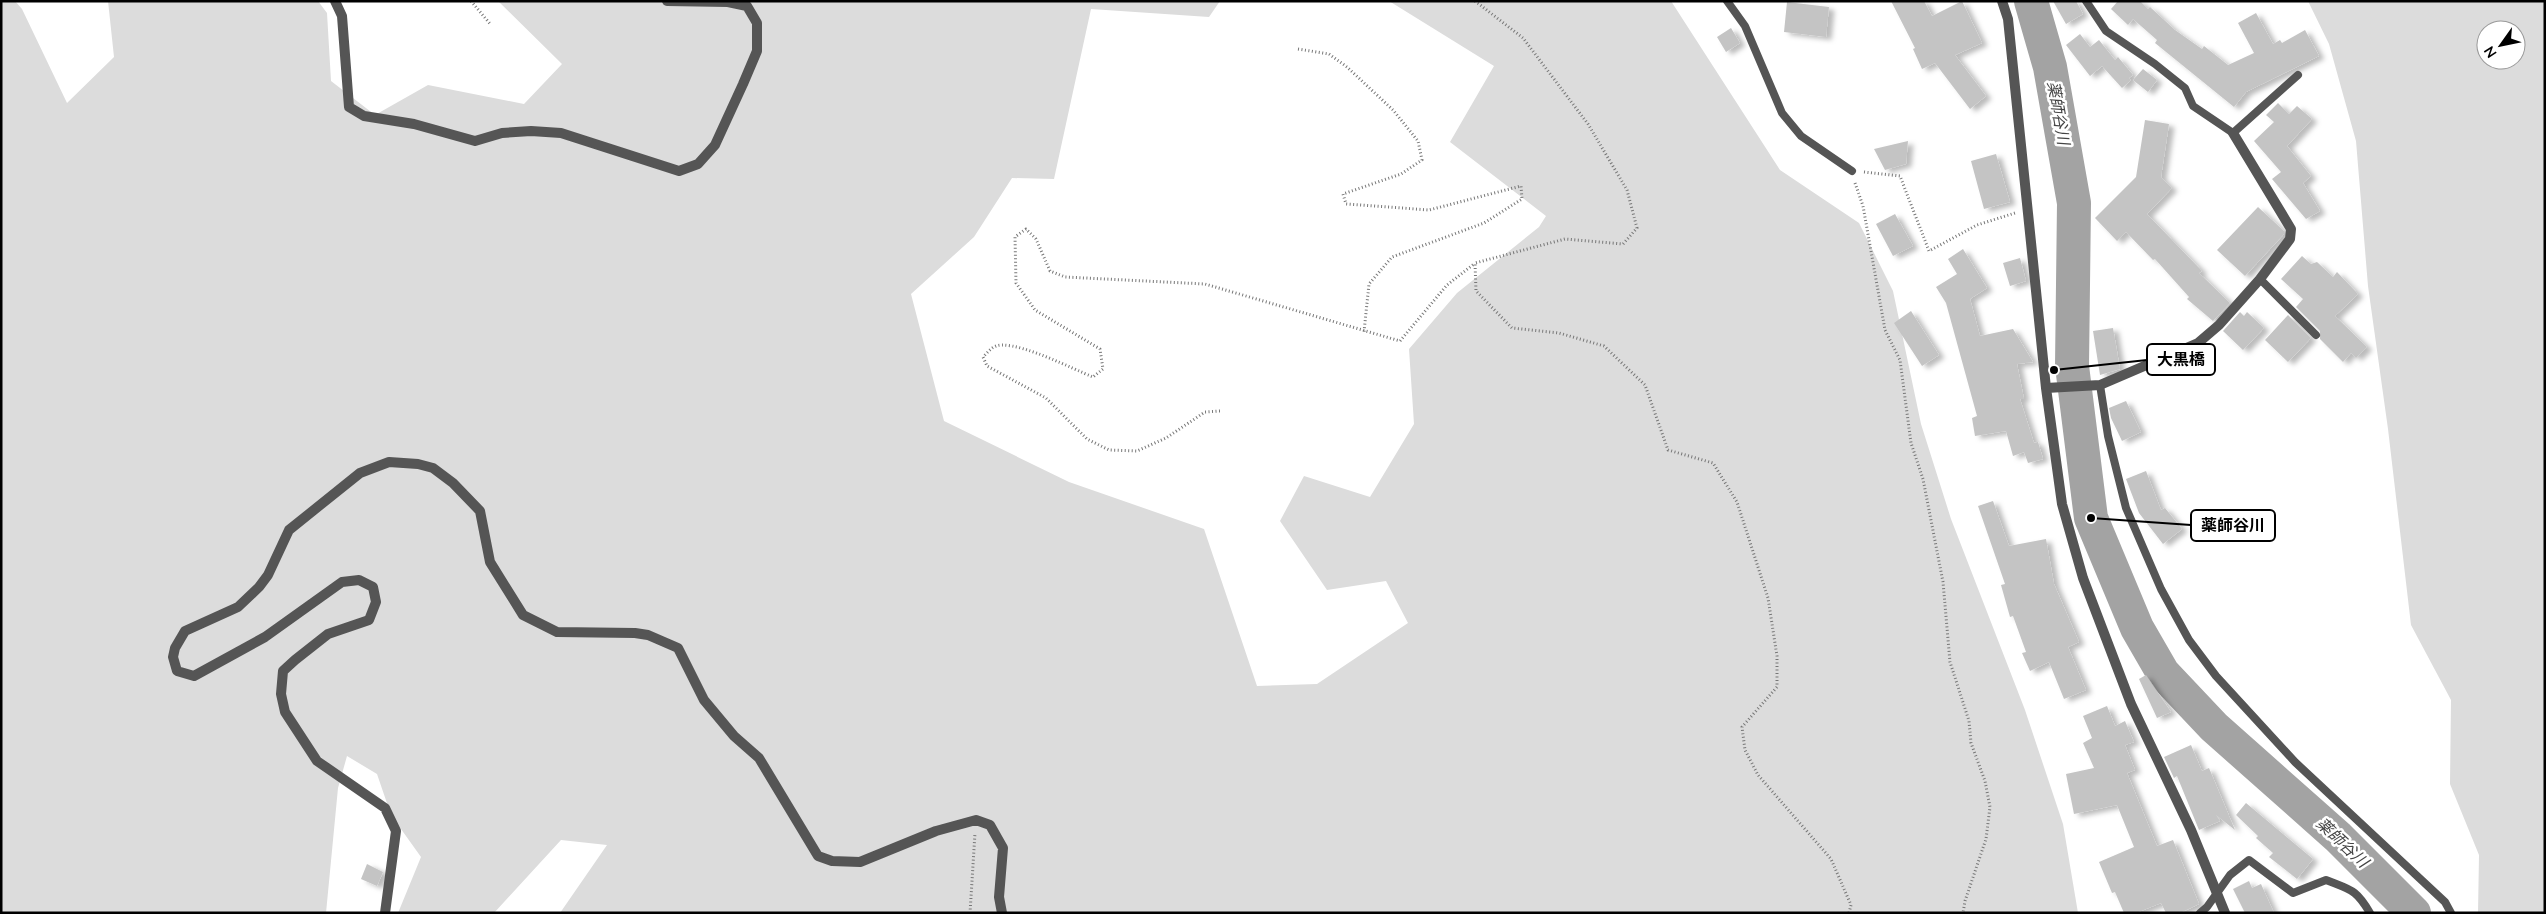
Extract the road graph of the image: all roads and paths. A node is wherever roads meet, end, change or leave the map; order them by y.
1 (335, 1) edge
2 (471, 1) edge
3 (667, 1) edge
4 (1475, 1) edge
5 (1727, 1) edge
6 (2002, 1) edge
7 (2086, 1) edge
8 (491, 25) dead end
9 (1298, 50) dead end
10 (2298, 75) dead end
11 (2233, 133) junction
12 (1852, 171) junction
13 (2027, 209) junction
14 (1475, 263) junction
15 (2260, 279) junction
16 (1364, 332) junction
17 (2316, 335) dead end
18 (2095, 385) junction
19 (2051, 388) junction
20 (1220, 411) dead end
21 (976, 820) junction
22 (2218, 892) junction
23 (385, 913) edge
24 (970, 913) edge
25 (1002, 913) edge
26 (1849, 913) edge
27 (1964, 913) edge
28 (2200, 913) edge
29 (2225, 913) edge
30 (2370, 913) edge
31 (2451, 913) edge

1 - 3 street
2 - 8 path
4 - 14 path
5 - 12 lane
6 - 13 street
7 - 11 lane
9 - 16 path
10 - 11 lane
11 - 15 street
12 - 13 path
12 - 27 path
13 - 19 street
14 - 16 path
14 - 26 path
15 - 17 lane
15 - 18 street
16 - 20 path
18 - 19 street
18 - 31 lane
19 - 22 street
21 - 23 street
21 - 24 path
21 - 25 street
22 - 28 lane
22 - 29 street
22 - 30 lane

